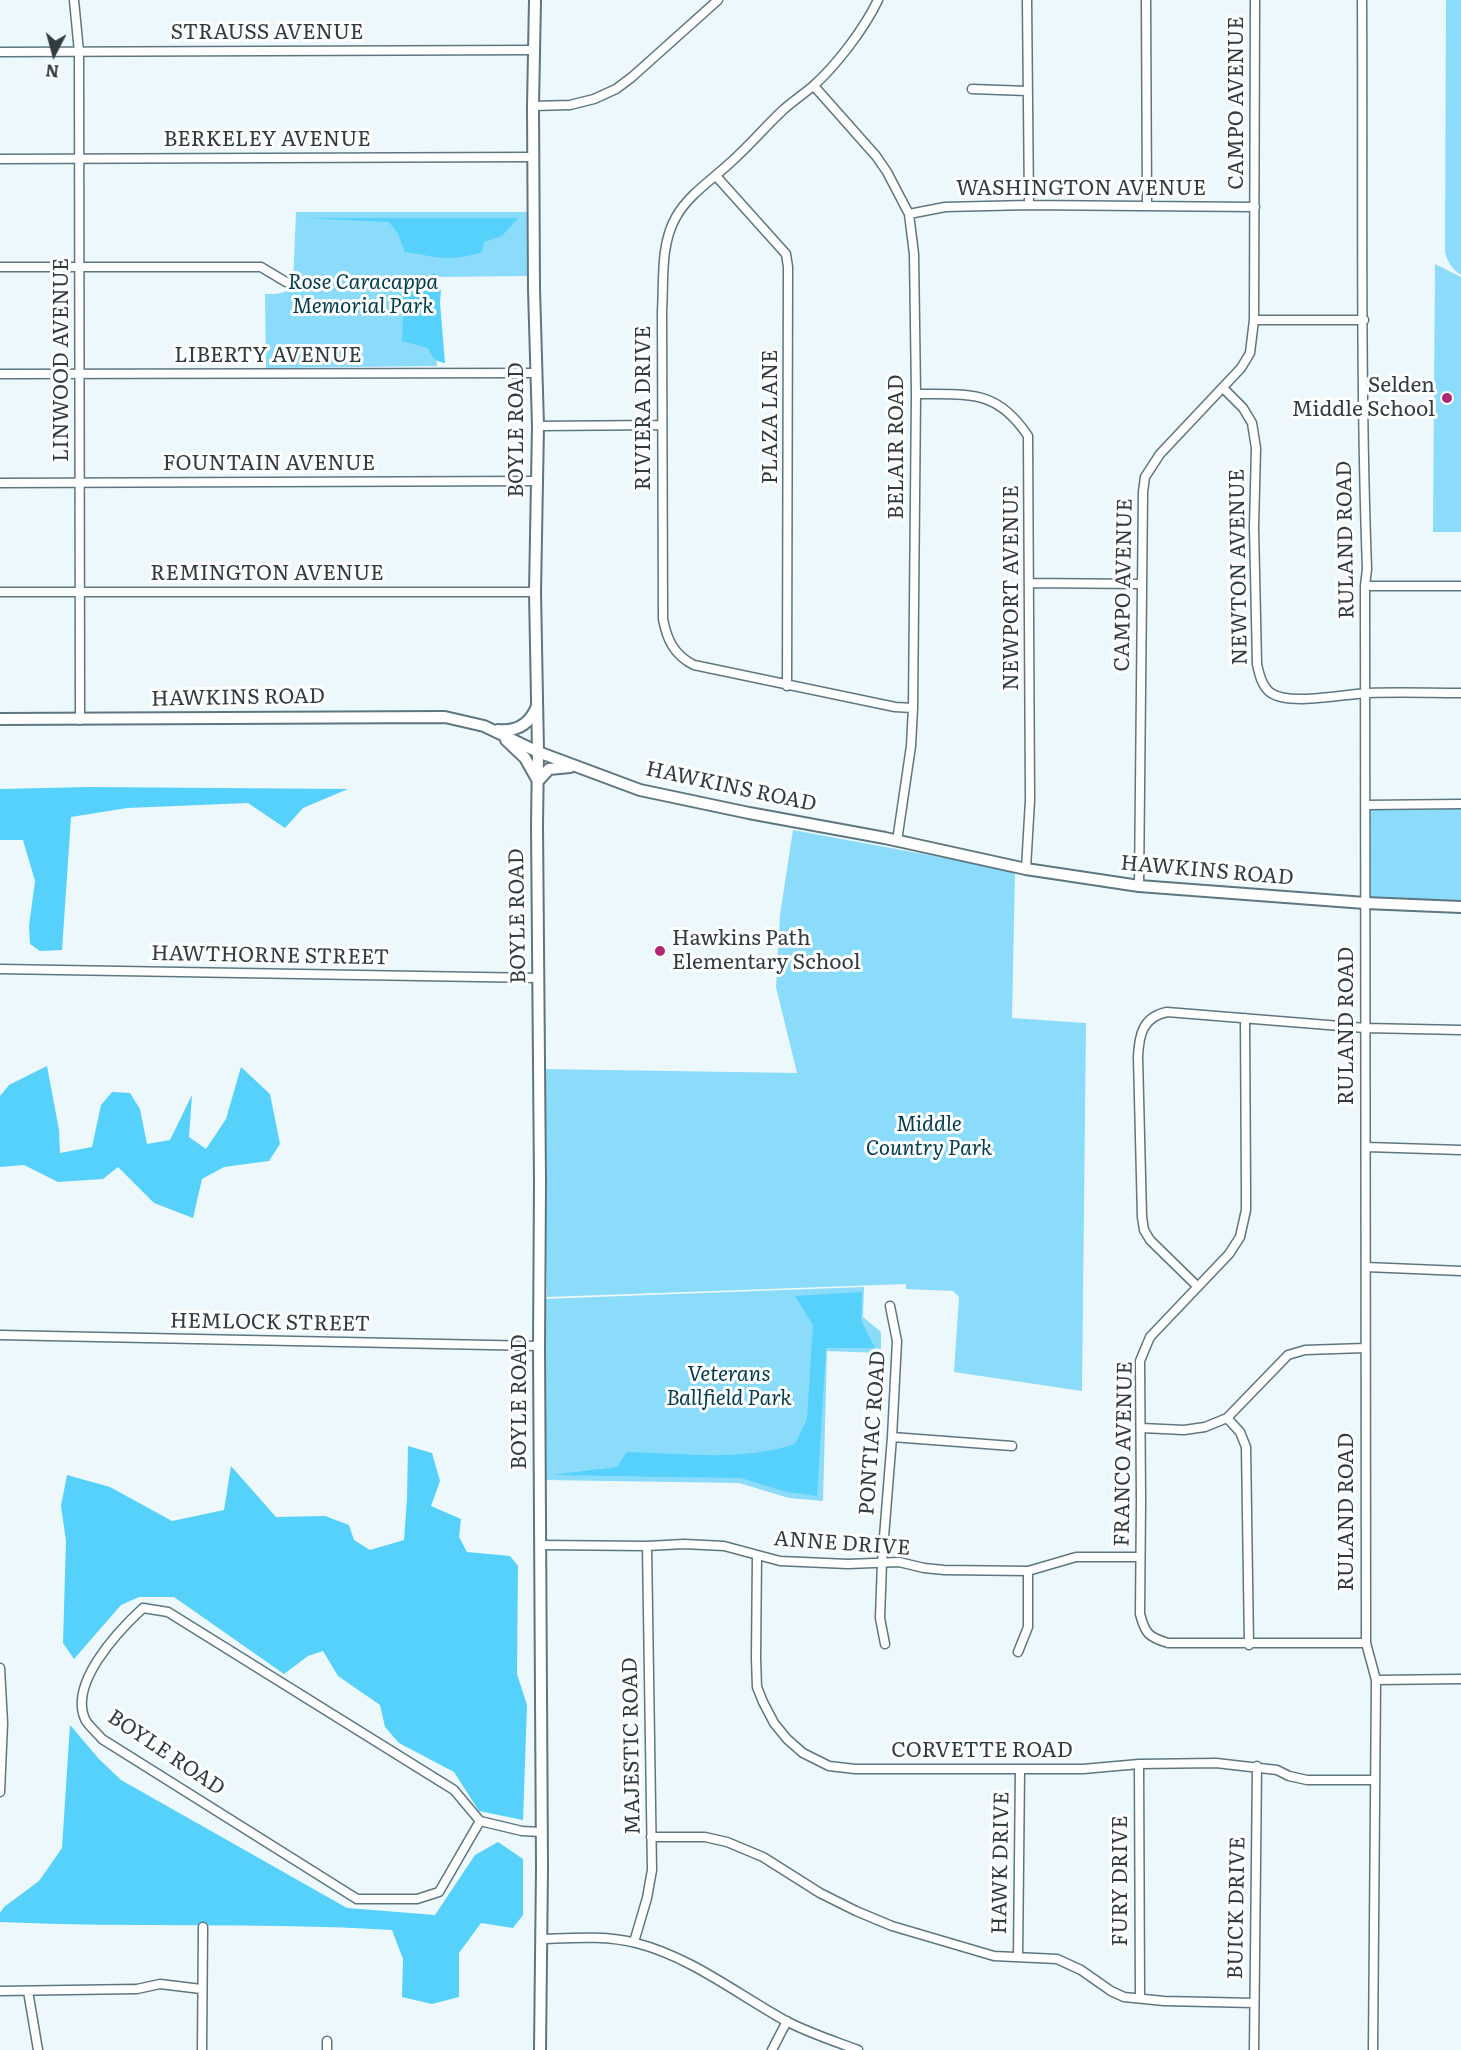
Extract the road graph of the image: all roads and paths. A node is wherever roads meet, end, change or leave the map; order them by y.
1 (74, 0) edge
2 (535, 0) edge
3 (718, 0) edge
4 (878, 0) edge
5 (1028, 0) edge
6 (1146, 0) edge
7 (1255, 0) edge
8 (1362, 0) edge
9 (534, 50) junction
10 (0, 52) edge
11 (79, 52) junction
12 (814, 86) junction
13 (972, 89) dead end
14 (1027, 91) junction
15 (532, 106) junction
16 (534, 157) junction
17 (0, 159) edge
18 (79, 159) junction
19 (716, 176) junction
20 (1029, 205) junction
21 (1147, 205) junction
22 (1254, 207) junction
23 (909, 214) junction
24 (0, 267) edge
25 (80, 267) junction
26 (286, 282) dead end
27 (1254, 320) junction
28 (1364, 320) junction
29 (537, 373) junction
30 (0, 374) edge
31 (80, 374) junction
32 (1222, 388) junction
33 (916, 394) junction
34 (662, 425) junction
35 (538, 426) junction
36 (537, 481) junction
37 (0, 483) edge
38 (80, 483) junction
39 (1029, 583) junction
40 (1142, 584) junction
41 (1365, 586) junction
42 (1461, 586) edge
43 (0, 592) edge
44 (79, 592) junction
45 (535, 592) junction
46 (787, 686) junction
47 (1365, 693) junction
48 (1461, 693) edge
49 (537, 706) junction
50 (913, 708) junction
51 (0, 719) edge
52 (80, 720) junction
53 (495, 730) junction
54 (538, 752) junction
55 (577, 767) junction
56 (538, 781) junction
57 (1461, 804) edge
58 (1366, 805) junction
59 (897, 841) junction
60 (1026, 869) junction
61 (1139, 886) junction
62 (1365, 903) junction
63 (1461, 907) edge
64 (0, 969) edge
65 (539, 978) junction
66 (1245, 1018) junction
67 (1365, 1028) junction
68 (1461, 1030) edge
69 (1367, 1147) junction
70 (1461, 1150) edge
71 (1366, 1267) junction
72 (1461, 1271) edge
73 (1198, 1287) junction
74 (890, 1306) dead end
75 (0, 1335) edge
76 (539, 1346) junction
77 (1365, 1348) junction
78 (1227, 1418) junction
79 (1142, 1428) junction
80 (892, 1437) junction
81 (1012, 1446) dead end
82 (540, 1545) junction
83 (647, 1546) junction
84 (758, 1555) junction
85 (1140, 1557) junction
86 (882, 1562) junction
87 (1028, 1571) junction
88 (1366, 1643) junction
89 (885, 1644) dead end
90 (1249, 1644) junction
91 (1018, 1652) dead end
92 (0, 1668) edge
93 (1461, 1679) edge
94 (1376, 1680) junction
95 (1139, 1764) junction
96 (1257, 1766) junction
97 (1020, 1769) junction
98 (1374, 1780) junction
99 (0, 1792) edge
100 (480, 1821) junction
101 (541, 1832) junction
102 (651, 1837) junction
103 (202, 1927) dead end
104 (541, 1939) junction
105 (634, 1942) junction
106 (1018, 1958) junction
107 (201, 1989) junction
108 (0, 1991) edge
109 (28, 1991) junction
110 (1140, 1998) junction
111 (1254, 2003) junction
112 (787, 2021) junction
113 (38, 2050) edge
114 (202, 2050) edge
115 (540, 2050) edge
116 (772, 2050) edge
117 (858, 2050) edge
118 (1254, 2050) edge
119 (1373, 2050) edge

1 - 11 street, LINWOOD AVENUE
2 - 9 street, BOYLE ROAD
3 - 15 street
4 - 12 street, RIVIERA DRIVE
5 - 14 street
6 - 21 street
7 - 22 street, CAMPO AVENUE
8 - 28 street, RULAND ROAD
9 - 11 street, STRAUSS AVENUE
9 - 15 street, BOYLE ROAD
10 - 11 street, STRAUSS AVENUE
11 - 18 street, LINWOOD AVENUE
12 - 19 street, RIVIERA DRIVE
12 - 23 street, BELAIR ROAD
13 - 14 street
14 - 20 street
15 - 16 street, BOYLE ROAD
16 - 18 street, BERKELEY AVENUE
16 - 29 street, BOYLE ROAD
17 - 18 street, BERKELEY AVENUE
18 - 25 street, LINWOOD AVENUE
19 - 34 street, RIVIERA DRIVE
19 - 46 street, PLAZA LANE
20 - 21 street, WASHINGTON AVENUE
20 - 23 street, WASHINGTON AVENUE
21 - 22 street, WASHINGTON AVENUE
22 - 27 street, CAMPO AVENUE
23 - 33 street, BELAIR ROAD
24 - 25 street
25 - 26 street
25 - 31 street, LINWOOD AVENUE
27 - 28 street
27 - 32 street, CAMPO AVENUE
28 - 41 street, RULAND ROAD
29 - 31 street, LIBERTY AVENUE
29 - 35 street, BOYLE ROAD
30 - 31 street, LIBERTY AVENUE
31 - 38 street, LINWOOD AVENUE
32 - 40 street, CAMPO AVENUE
32 - 47 street, NEWTON AVENUE
33 - 39 street, NEWPORT AVENUE
33 - 50 street, BELAIR ROAD
34 - 35 street
34 - 46 street, RIVIERA DRIVE
35 - 36 street, BOYLE ROAD
36 - 38 street, FOUNTAIN AVENUE
36 - 45 street, BOYLE ROAD
37 - 38 street, FOUNTAIN AVENUE
38 - 44 street, LINWOOD AVENUE
39 - 40 street
39 - 60 street, NEWPORT AVENUE
40 - 61 street, CAMPO AVENUE
41 - 42 street
41 - 47 street, RULAND ROAD
43 - 44 street, REMINGTON AVENUE
44 - 45 street, REMINGTON AVENUE
44 - 52 street, LINWOOD AVENUE
45 - 49 street, BOYLE ROAD
46 - 50 street, RIVIERA DRIVE
47 - 48 street, NEWTON AVENUE
47 - 58 street, RULAND ROAD
49 - 53 street
49 - 54 street, BOYLE ROAD
50 - 59 street, BELAIR ROAD
51 - 52 street, HAWKINS ROAD
52 - 53 street, HAWKINS ROAD
53 - 54 street, HAWKINS ROAD
53 - 56 street
54 - 55 street, HAWKINS ROAD
54 - 56 street, BOYLE ROAD
55 - 56 street
55 - 59 street, HAWKINS ROAD
56 - 65 street, BOYLE ROAD
57 - 58 street
58 - 62 street, RULAND ROAD
59 - 60 street, HAWKINS ROAD
60 - 61 street, HAWKINS ROAD
61 - 62 street, HAWKINS ROAD
62 - 63 street, HAWKINS ROAD
62 - 67 street, RULAND ROAD
64 - 65 street, HAWTHORNE STREET
65 - 76 street, BOYLE ROAD
66 - 67 street
66 - 73 street, FRANCO AVENUE
66 - 73 street
67 - 68 street
67 - 69 street, RULAND ROAD
69 - 70 street
69 - 71 street, RULAND ROAD
71 - 72 street
71 - 77 street, RULAND ROAD
73 - 79 street, FRANCO AVENUE
74 - 80 street, PONTIAC ROAD
75 - 76 street, HEMLOCK STREET
76 - 82 street, BOYLE ROAD
77 - 78 street
77 - 88 street, RULAND ROAD
78 - 79 street
78 - 90 street
79 - 85 street, FRANCO AVENUE
80 - 81 street
80 - 86 street, PONTIAC ROAD
82 - 83 street, ANNE DRIVE
82 - 101 street, BOYLE ROAD
83 - 84 street, ANNE DRIVE
83 - 102 street, MAJESTIC ROAD
84 - 86 street, ANNE DRIVE
84 - 97 street, CORVETTE ROAD
85 - 87 street, ANNE DRIVE
85 - 90 street, FRANCO AVENUE
86 - 87 street, ANNE DRIVE
86 - 89 street, PONTIAC ROAD
87 - 91 street
88 - 90 street, FRANCO AVENUE
88 - 94 street, RULAND ROAD
92 - 99 street
93 - 94 street
94 - 98 street, RULAND ROAD
95 - 96 street, CORVETTE ROAD
95 - 97 street, CORVETTE ROAD
95 - 110 street, FURY DRIVE
96 - 98 street, CORVETTE ROAD
96 - 111 street, BUICK DRIVE
97 - 106 street, HAWK DRIVE
98 - 119 street, RULAND ROAD
100 - 100 street, BOYLE ROAD
100 - 101 street
101 - 104 street, BOYLE ROAD
102 - 105 street, MAJESTIC ROAD
102 - 106 street
103 - 107 street
104 - 105 street
104 - 115 street, BOYLE ROAD
105 - 112 street
106 - 110 street
107 - 109 street
107 - 114 street
108 - 109 street
109 - 113 street
110 - 111 street
111 - 118 street, BUICK DRIVE
112 - 116 street
112 - 117 street

